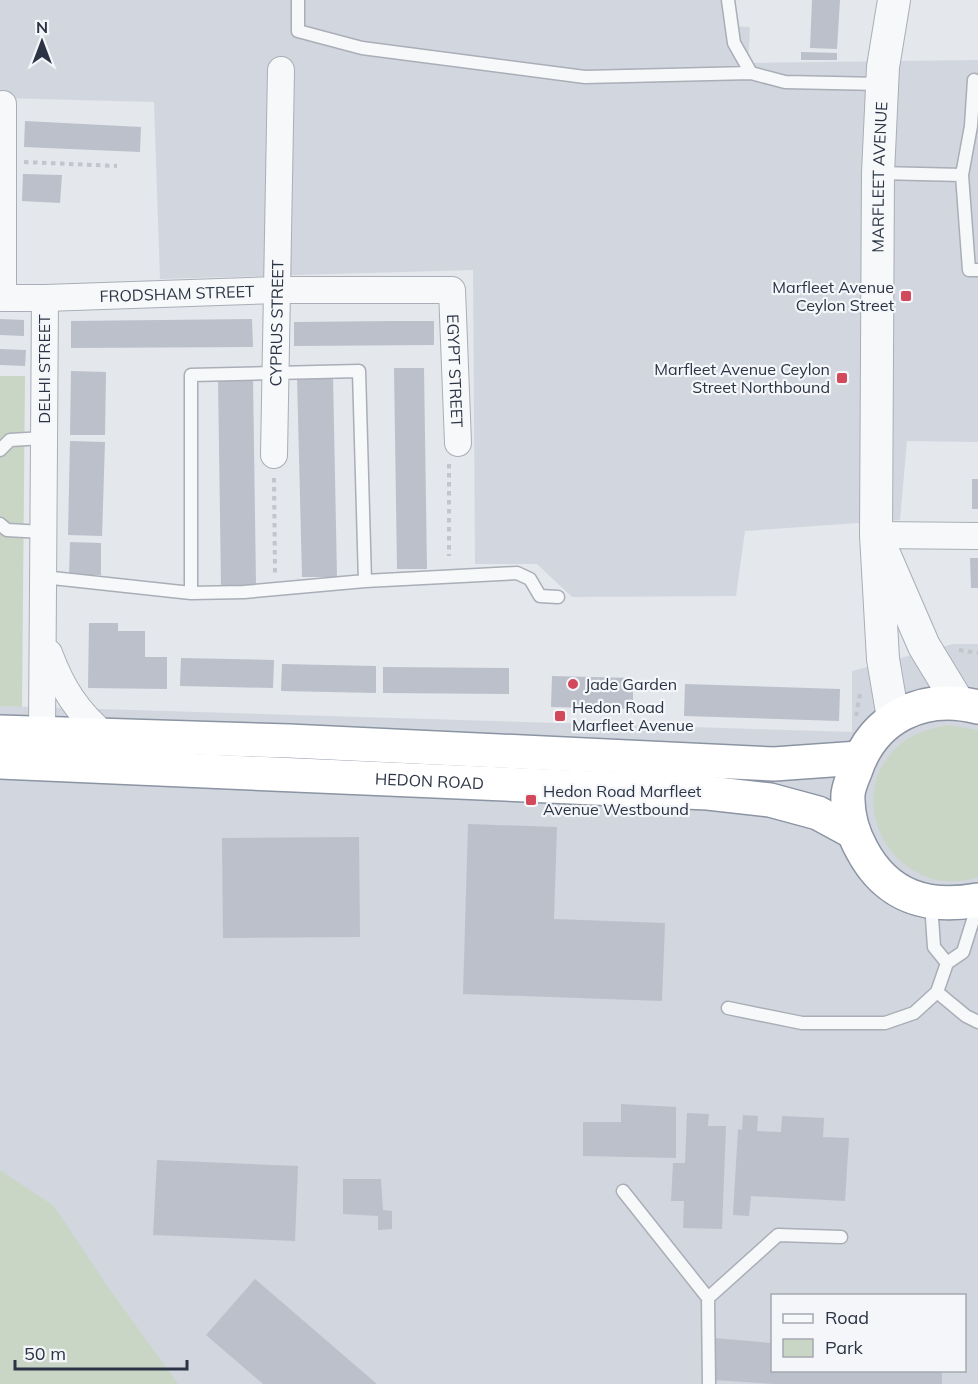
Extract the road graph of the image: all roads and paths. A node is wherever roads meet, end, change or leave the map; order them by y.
1 (298, 0) edge
2 (728, 0) edge
3 (894, 0) edge
4 (281, 70) dead end
5 (751, 73) junction
6 (974, 80) dead end
7 (882, 84) junction
8 (3, 104) dead end
9 (3, 161) junction
10 (117, 166) dead end
11 (878, 173) junction
12 (962, 175) junction
13 (978, 270) edge
14 (278, 290) junction
15 (452, 290) joint
16 (45, 298) junction
17 (276, 371) junction
18 (44, 438) junction
19 (458, 444) joint
20 (0, 450) edge
21 (274, 455) joint
22 (0, 524) edge
23 (43, 532) junction
24 (876, 536) junction
25 (978, 537) edge
26 (449, 556) dead end
27 (275, 576) dead end
28 (43, 577) junction
29 (365, 580) junction
30 (191, 593) junction
31 (558, 597) dead end
32 (43, 639) junction
33 (924, 646) junction
34 (978, 653) edge
35 (883, 659) junction
36 (968, 704) edge
37 (855, 718) dead end
38 (893, 718) junction
39 (0, 732) edge
40 (42, 733) junction
41 (106, 736) junction
42 (860, 758) junction
43 (0, 762) edge
44 (853, 832) junction
45 (978, 901) edge
46 (931, 902) junction
47 (947, 963) junction
48 (937, 992) junction
49 (728, 1008) dead end
50 (978, 1022) edge
51 (623, 1191) dead end
52 (841, 1237) dead end
53 (708, 1298) junction
54 (709, 1384) edge

1 - 5 lane
2 - 5 lane
3 - 7 street, MARFLEET AVENUE
4 - 14 street, CYPRUS STREET
5 - 7 lane
6 - 12 lane
7 - 11 street, MARFLEET AVENUE
8 - 9 street, DELHI STREET
9 - 10 path
9 - 16 street, DELHI STREET
11 - 12 lane
11 - 24 street, MARFLEET AVENUE
12 - 13 lane
14 - 15 street, FRODSHAM STREET
14 - 16 street, FRODSHAM STREET
14 - 17 street, CYPRUS STREET
15 - 19 street, EGYPT STREET
16 - 18 street, DELHI STREET
17 - 21 street, CYPRUS STREET
17 - 29 lane
17 - 30 lane
18 - 20 lane
18 - 23 street, DELHI STREET
19 - 26 path, EGYPT STREET
21 - 27 path
22 - 23 lane
23 - 28 street, DELHI STREET
24 - 25 street
24 - 33 street, MARFLEET AVENUE
24 - 35 street, MARFLEET AVENUE
28 - 30 lane
28 - 32 street, DELHI STREET
29 - 30 lane
29 - 31 lane
32 - 40 street, DELHI STREET
32 - 41 street, DELHI STREET
33 - 34 path
33 - 36 street, MARFLEET AVENUE
35 - 37 path
35 - 38 street, MARFLEET AVENUE
36 - 38 highway
38 - 42 highway
39 - 40 highway, HEDON ROAD
40 - 41 highway, HEDON ROAD
41 - 42 highway, HEDON ROAD
42 - 44 highway
43 - 44 highway, HEDON ROAD
44 - 46 highway
45 - 46 highway
45 - 47 lane
46 - 47 lane
47 - 48 lane
48 - 49 lane
48 - 50 lane
51 - 53 lane
52 - 53 lane
53 - 54 lane

